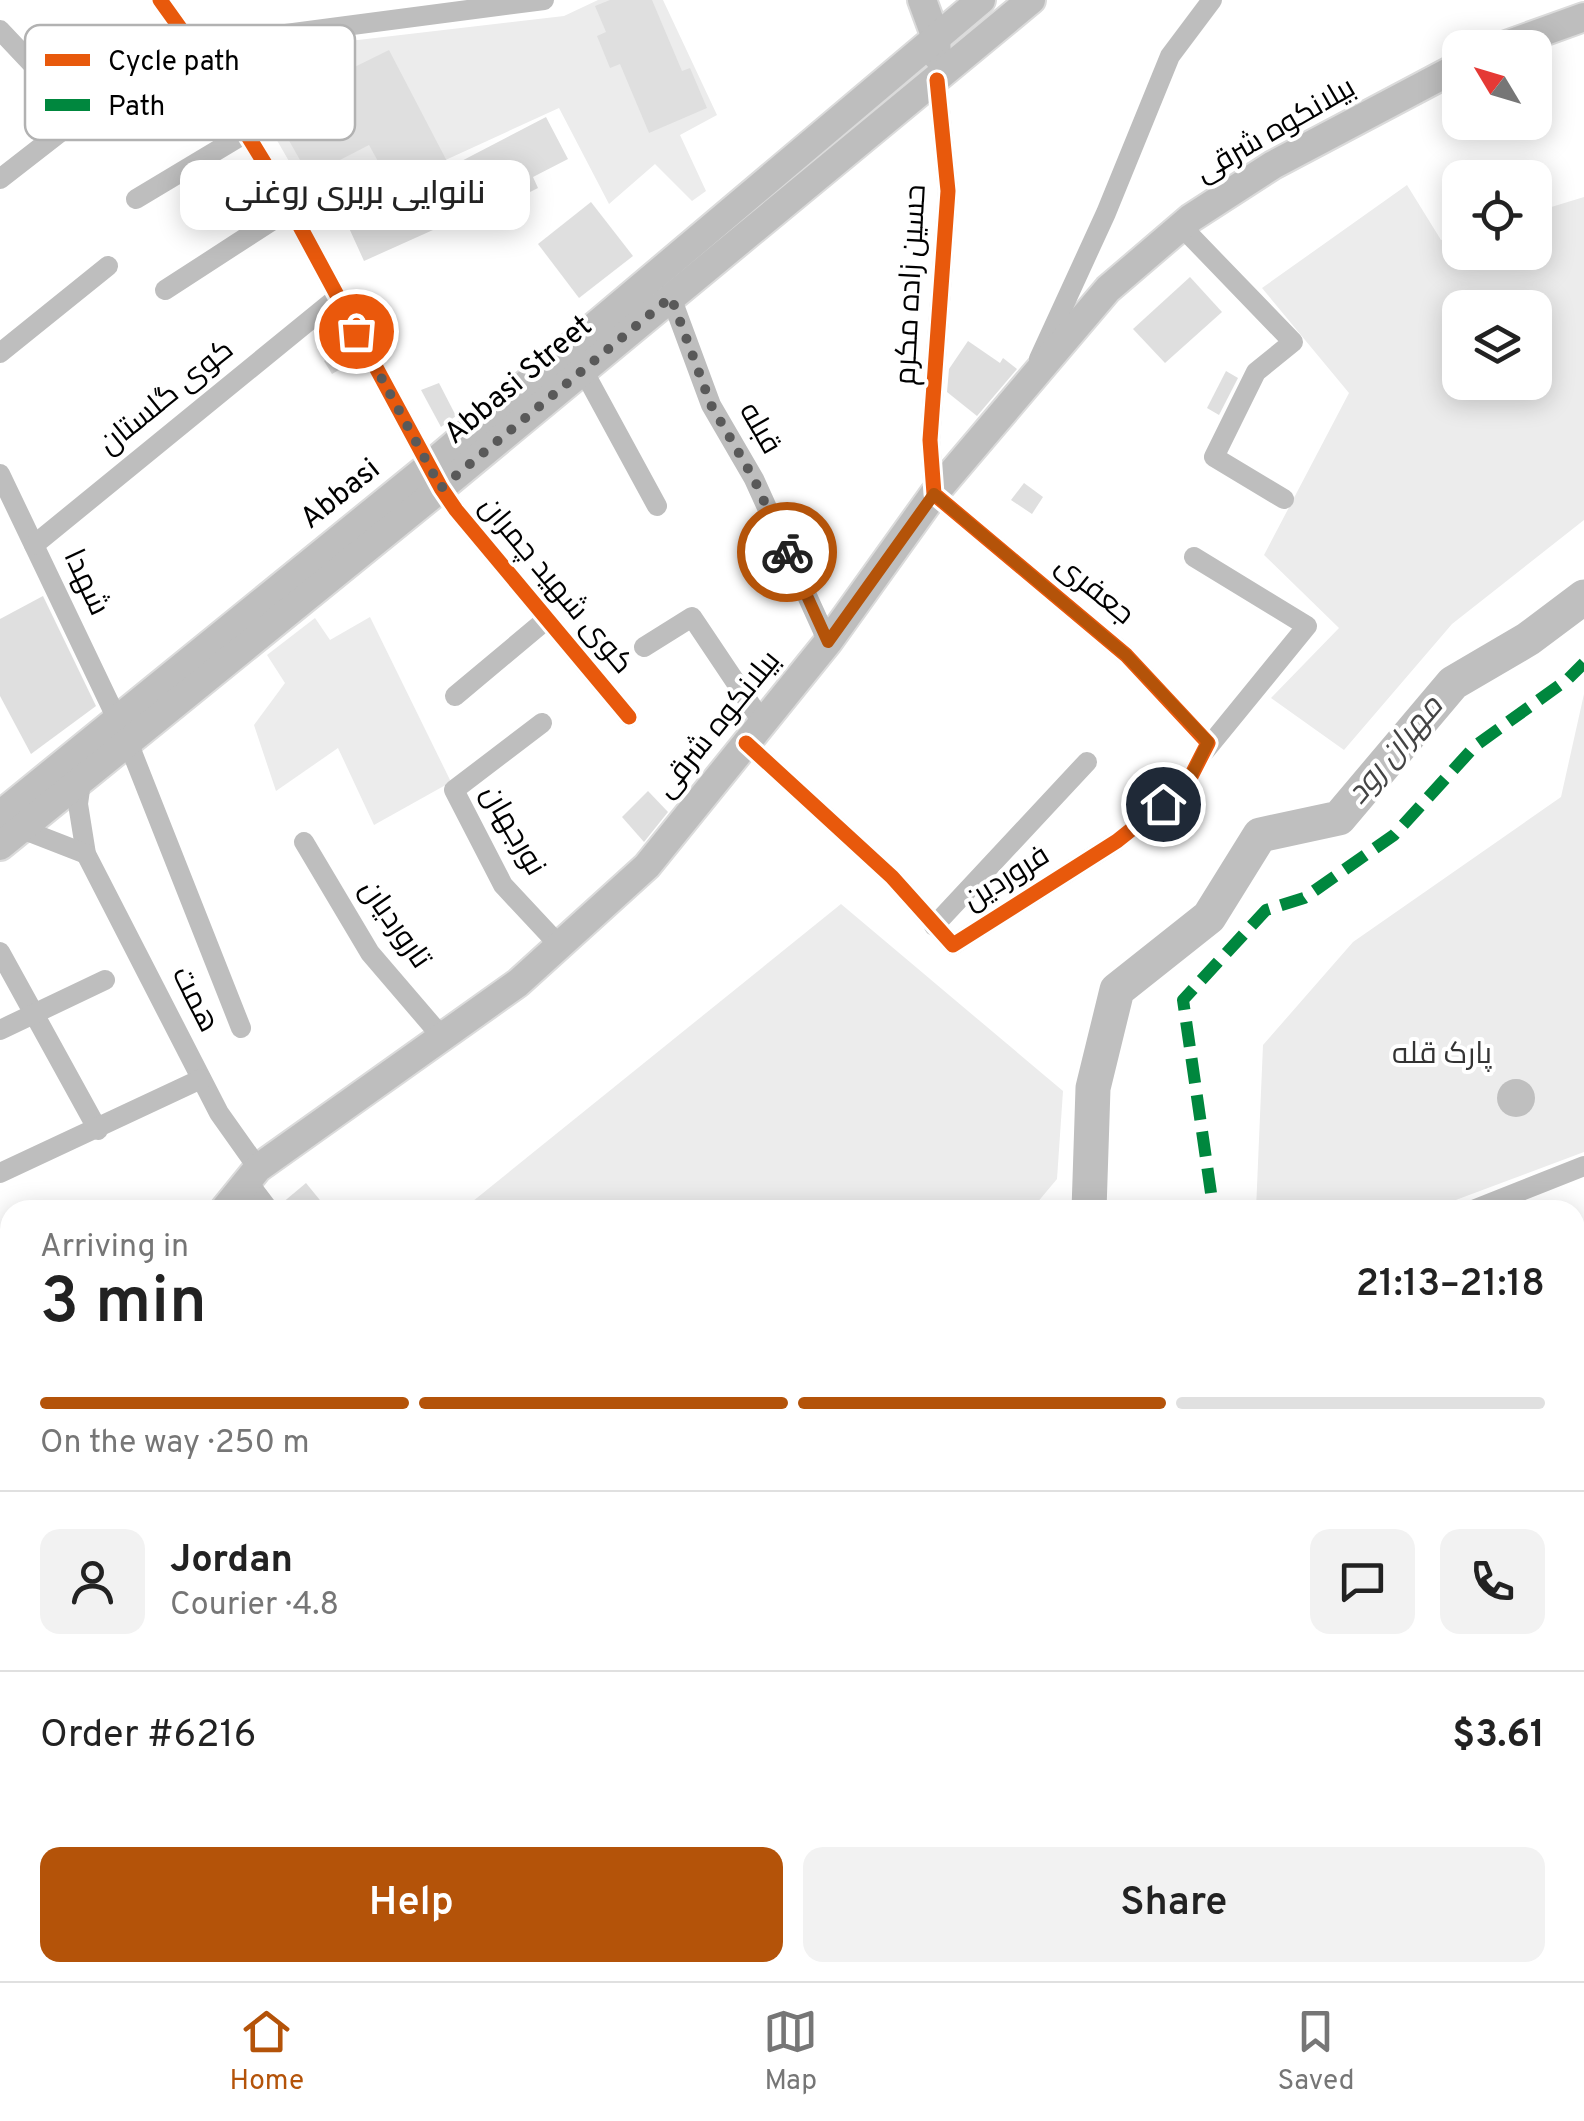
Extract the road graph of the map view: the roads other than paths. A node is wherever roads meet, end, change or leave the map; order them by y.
1 (160, 0) edge
2 (544, 0) edge
3 (922, 0) edge
4 (982, 0) edge
5 (1031, 0) edge
6 (1212, 0) edge
7 (410, 9) edge
8 (1584, 17) edge
9 (178, 25) edge
10 (316, 25) edge
11 (0, 30) edge
12 (1548, 30) edge
13 (936, 38) junction
14 (25, 57) edge
15 (1442, 76) edge
16 (937, 80) junction
17 (50, 140) edge
18 (234, 140) edge
19 (250, 140) edge
20 (0, 179) edge
21 (136, 199) dead end
22 (290, 209) junction
23 (1181, 226) junction
24 (108, 266) dead end
25 (666, 285) junction
26 (165, 290) dead end
27 (338, 297) junction
28 (0, 353) edge
29 (583, 370) junction
30 (1028, 384) junction
31 (0, 474) edge
32 (435, 478) junction
33 (934, 494) junction
34 (1284, 499) dead end
35 (657, 506) dead end
36 (34, 545) junction
37 (1194, 557) dead end
38 (547, 619) junction
39 (828, 642) junction
40 (644, 647) dead end
41 (455, 696) dead end
42 (629, 717) dead end
43 (542, 724) dead end
44 (122, 729) junction
45 (755, 733) junction
46 (85, 744) junction
47 (1206, 747) junction
48 (1087, 762) dead end
49 (82, 779) junction
50 (5, 828) edge
51 (304, 842) dead end
52 (86, 854) junction
53 (934, 926) junction
54 (559, 945) junction
55 (0, 952) edge
56 (104, 980) dead end
57 (33, 1012) junction
58 (241, 1028) dead end
59 (0, 1030) edge
60 (442, 1036) junction
61 (201, 1080) junction
62 (98, 1130) junction
63 (1584, 1166) edge
64 (0, 1172) edge
65 (252, 1174) junction
66 (232, 1200) edge
67 (264, 1200) edge
68 (1498, 1200) edge

1 - 9 street, کوی شهید چمران
2 - 7 street
3 - 13 main road
4 - 13 main road, Abbasi Street
5 - 16 main road, Abbasi Street
6 - 30 street
7 - 10 street
8 - 12 main road
11 - 14 street
13 - 16 main road
13 - 25 main road, Abbasi Street
15 - 23 main road, بیلانکوه شرقی
16 - 25 main road, Abbasi Street
16 - 33 street, حسین زاده مکرم
17 - 20 street
18 - 21 street
19 - 22 street, کوی شهید چمران
22 - 26 street
22 - 27 street, کوی شهید چمران
23 - 30 main road, بیلانکوه شرقی
23 - 34 street
24 - 28 street
25 - 29 main road, Abbasi Street
25 - 32 main road, Abbasi
25 - 39 street, قبله
27 - 32 street, کوی شهید چمران
27 - 36 street, کوی گلستان
29 - 32 main road, Abbasi Street
29 - 35 street
30 - 33 main road, بیلانکوه شرقی
31 - 36 street, شهدا
32 - 38 street, کوی شهید چمران
32 - 44 main road, Abbasi Street
33 - 39 main road, بیلانکوه شرقی
33 - 47 street, جعفری
36 - 44 street, شهدا
37 - 47 street
38 - 41 street
38 - 42 street, کوی شهید چمران
39 - 45 main road, بیلانکوه شرقی
40 - 45 street, فروردین
43 - 54 street, نورجهان
44 - 46 main road
44 - 49 main road, Abbasi Street
44 - 58 street, شهدا
45 - 53 street, فروردین
45 - 54 main road, بیلانکوه شرقی
46 - 49 street, همت
46 - 50 main road
47 - 53 street, فروردین
48 - 53 street
49 - 50 main road, Abbasi Street
49 - 52 street, همت
50 - 52 street
51 - 60 street, تاروردیان
52 - 61 street, همت
54 - 60 main road, بیلانکوه شرقی
55 - 57 street
56 - 57 street
57 - 59 street
57 - 62 street
60 - 65 main road, بیلانکوه شرقی
61 - 62 street
61 - 65 street, همت
62 - 64 street
63 - 68 street
65 - 66 main road, بیلانکوه شرقی
65 - 67 street, همت

